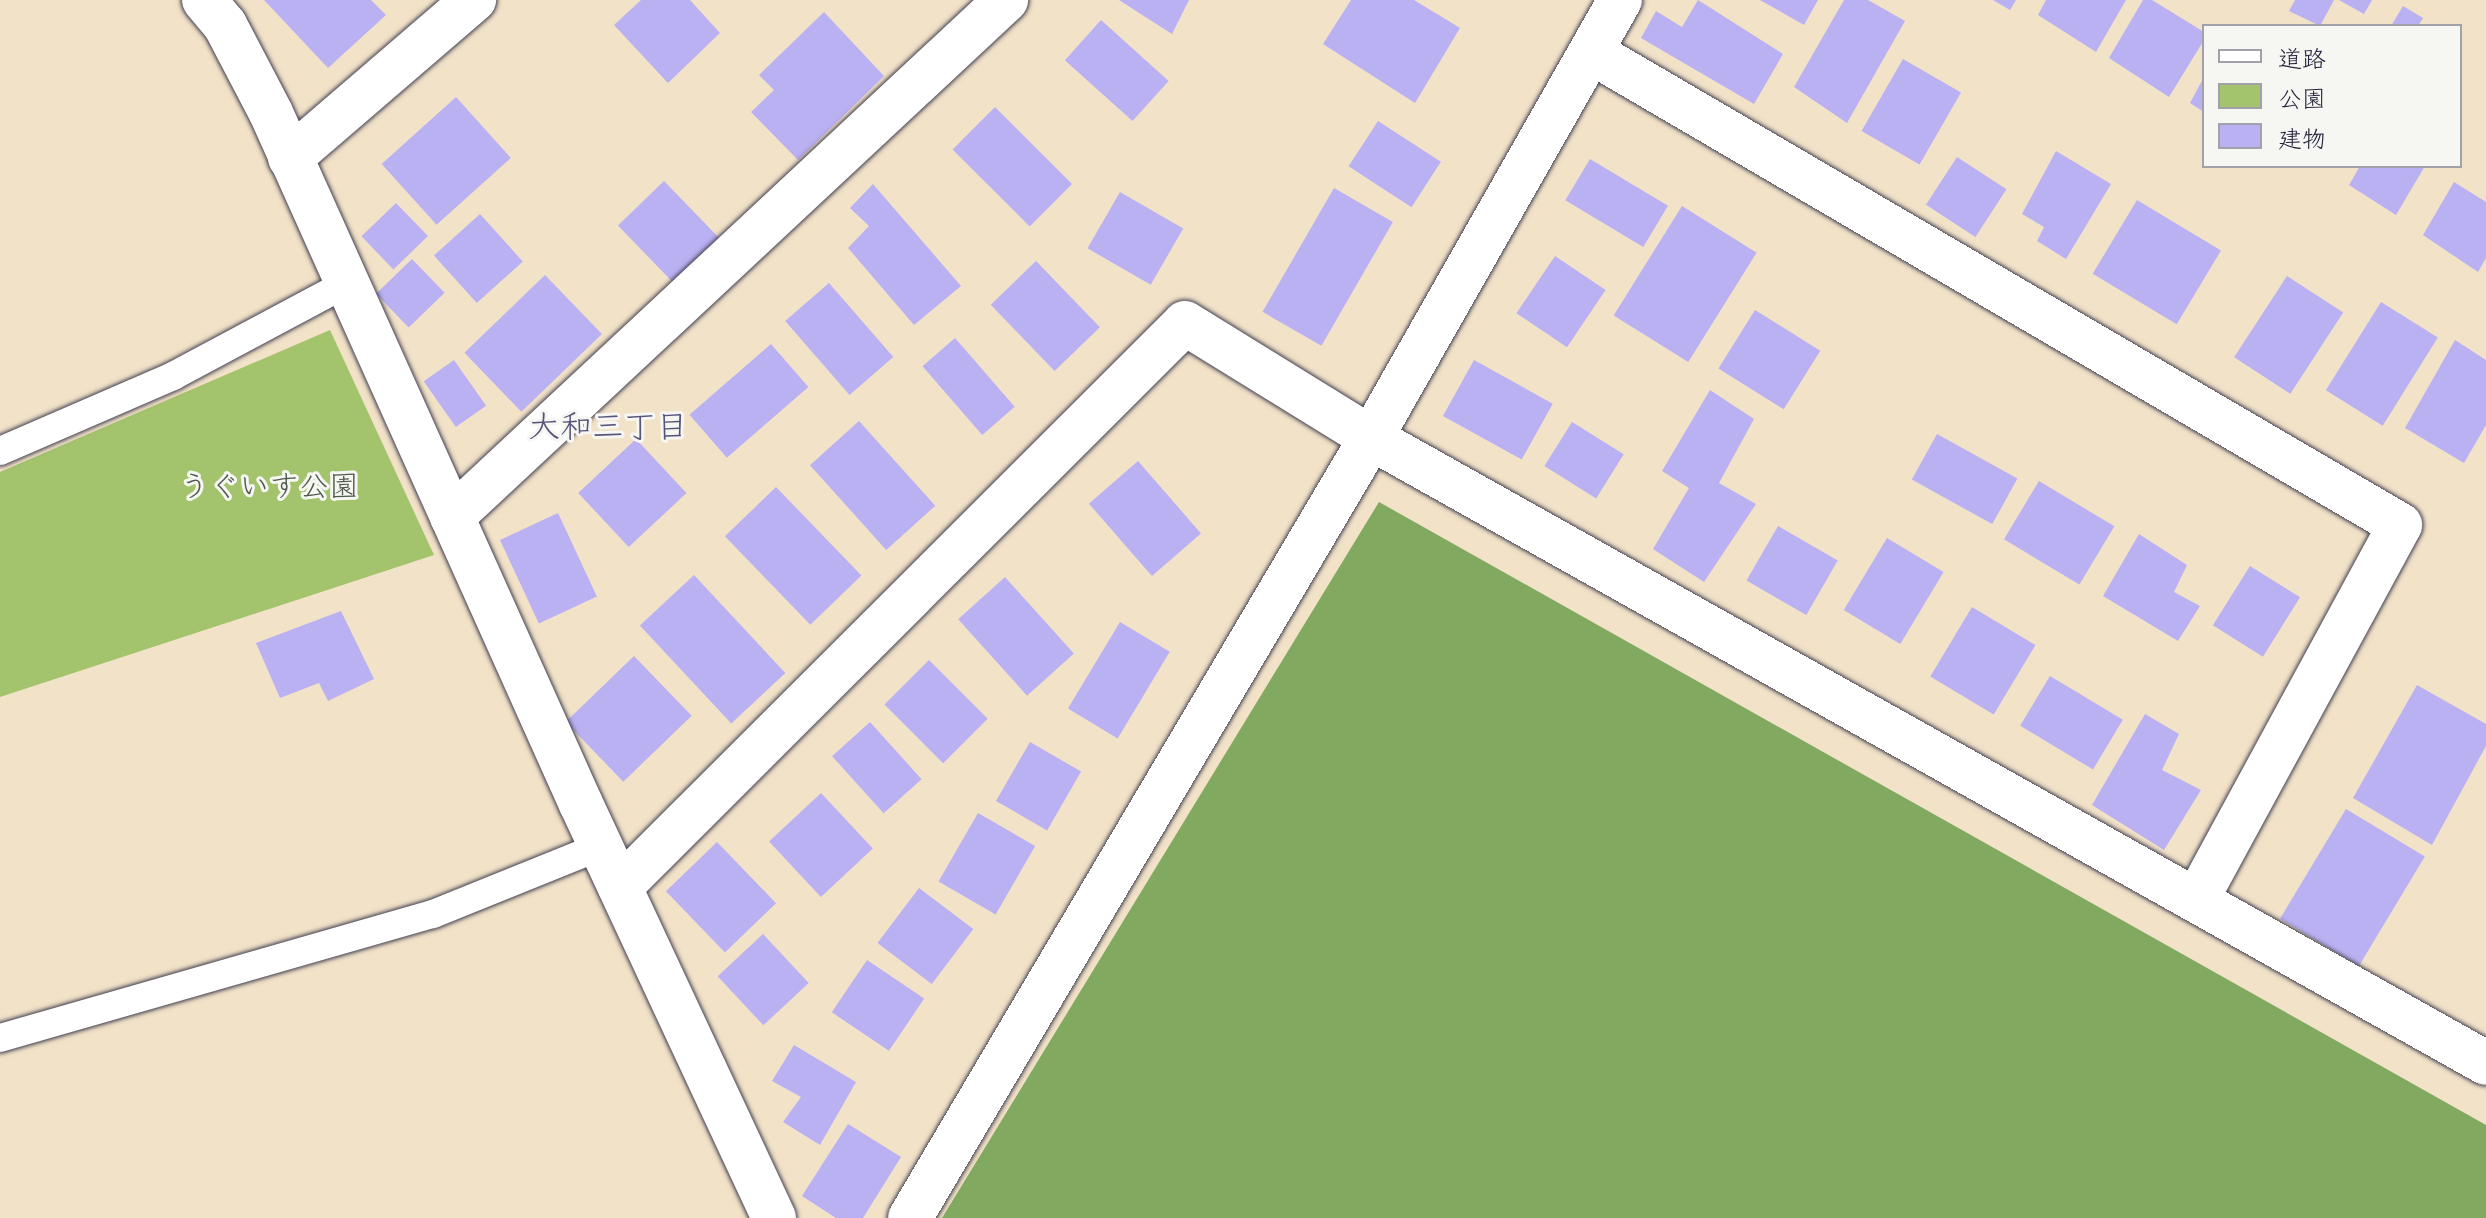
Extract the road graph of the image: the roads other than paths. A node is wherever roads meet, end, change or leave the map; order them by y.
1 (204, 0) edge
2 (474, 0) edge
3 (1006, 0) edge
4 (1620, 0) edge
5 (1591, 52) junction
6 (290, 158) junction
7 (347, 283) junction
8 (1371, 438) junction
9 (0, 451) edge
10 (452, 517) junction
11 (601, 846) junction
12 (620, 887) junction
13 (2196, 900) junction
14 (0, 1038) edge
15 (2486, 1063) edge
16 (774, 1218) edge
17 (910, 1218) edge

1 - 6 street
2 - 6 street
3 - 10 street
4 - 5 street
5 - 8 street
5 - 13 street
6 - 7 street
7 - 9 lane
7 - 10 street
8 - 12 street
8 - 13 street
8 - 17 street
10 - 11 street
11 - 12 street
11 - 14 lane
12 - 16 street
13 - 15 street

